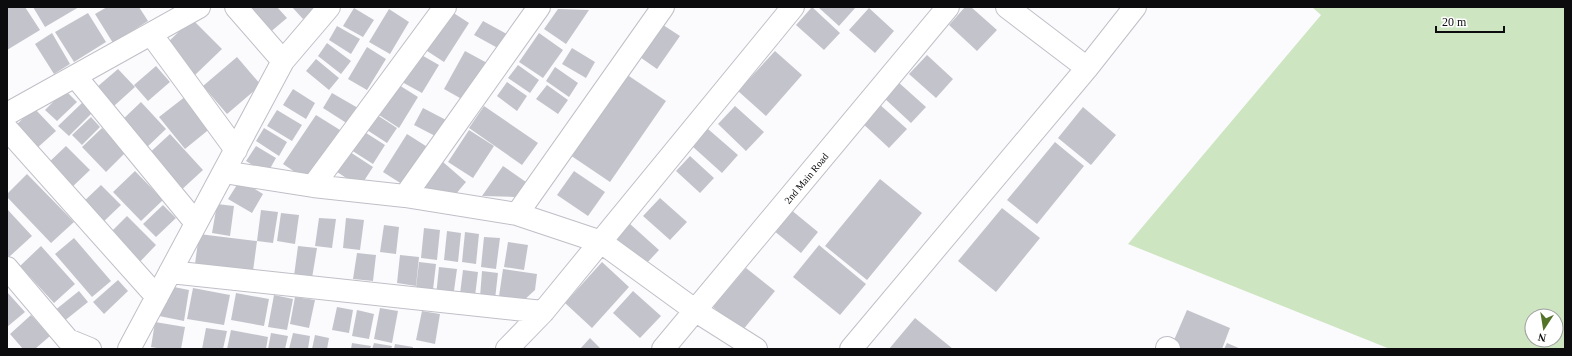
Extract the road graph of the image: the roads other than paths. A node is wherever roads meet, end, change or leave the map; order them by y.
1 (199, 7) edge
2 (236, 7) edge
3 (329, 7) edge
4 (445, 7) edge
5 (539, 7) edge
6 (663, 7) edge
7 (793, 7) edge
8 (948, 7) edge
9 (1007, 7) edge
10 (1135, 7) edge
11 (151, 34) junction
12 (283, 61) junction
13 (1087, 68) junction
14 (75, 76) junction
15 (7, 114) edge
16 (7, 129) edge
17 (236, 150) junction
18 (224, 172) junction
19 (313, 186) junction
20 (405, 196) junction
21 (517, 214) junction
22 (196, 224) junction
23 (601, 242) junction
24 (7, 268) edge
25 (170, 272) junction
26 (156, 297) junction
27 (696, 311) junction
28 (543, 312) junction
29 (61, 345) edge
30 (90, 349) edge
31 (129, 349) edge
32 (507, 349) edge
33 (663, 349) edge
34 (756, 349) edge
35 (851, 349) edge

1 - 11 street
2 - 12 street
3 - 12 street
4 - 19 street
5 - 20 street
6 - 21 street
7 - 23 street
8 - 27 street, 2nd Main Road
9 - 13 street
10 - 13 street
11 - 14 street
11 - 17 street
12 - 17 street
13 - 35 street
14 - 15 street
14 - 22 street
16 - 26 street
17 - 18 street
18 - 19 street
18 - 22 street
19 - 20 street
20 - 21 street
21 - 23 street
22 - 25 street
23 - 27 street
23 - 28 street
24 - 29 street
25 - 26 street
25 - 28 street
26 - 31 street
27 - 33 street, 2nd Main Road
27 - 34 street
28 - 32 street
29 - 30 street

